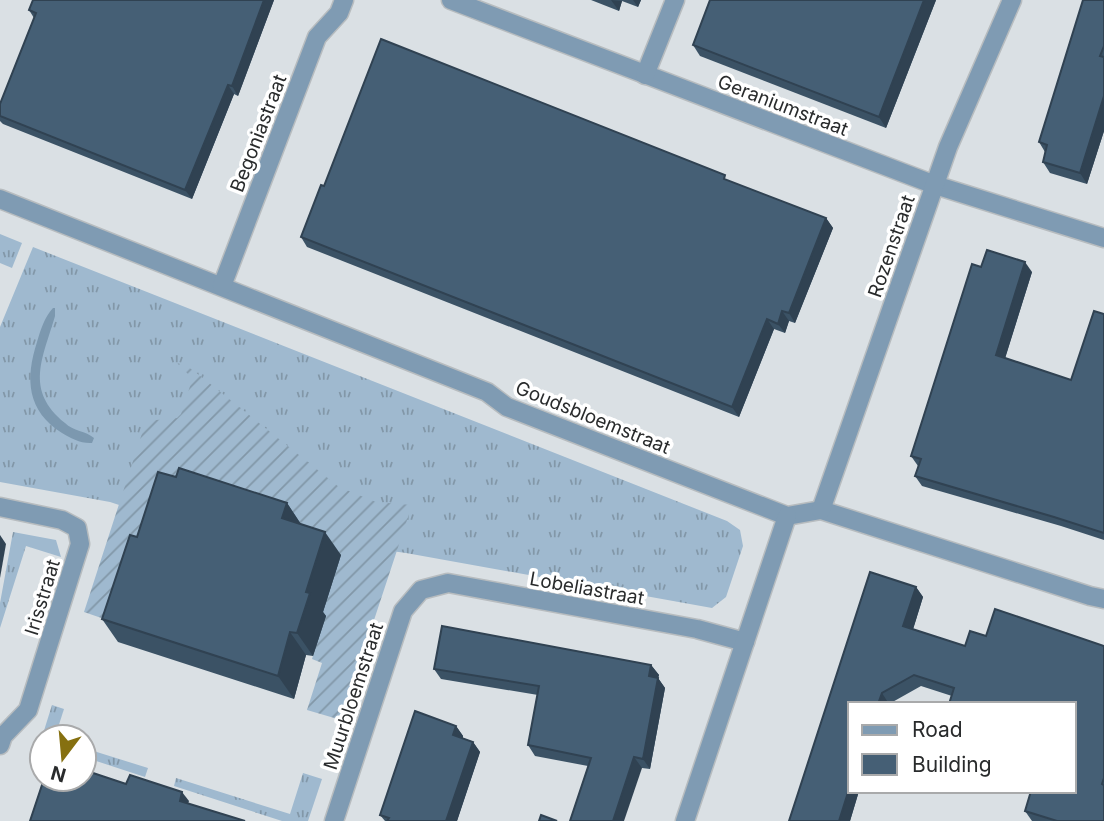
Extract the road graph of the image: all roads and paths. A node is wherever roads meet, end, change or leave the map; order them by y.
1 (344, 0) edge
2 (451, 0) edge
3 (675, 0) edge
4 (1012, 0) edge
5 (645, 75) junction
6 (935, 185) junction
7 (0, 199) edge
8 (1104, 238) edge
9 (222, 286) junction
10 (0, 507) edge
11 (821, 510) junction
12 (786, 516) junction
13 (421, 590) joint
14 (1104, 599) edge
15 (745, 642) junction
16 (0, 745) edge
17 (334, 821) edge
18 (685, 821) edge

1 - 9 street, Begoniastraat
2 - 5 street, Geraniumstraat
3 - 5 street
4 - 6 street, Rozenstraat
5 - 6 street, Geraniumstraat
6 - 8 street, Geraniumstraat
6 - 11 street, Rozenstraat
7 - 9 street, Goudsbloemstraat
9 - 12 street, Goudsbloemstraat
10 - 16 street, Irisstraat
11 - 12 street
11 - 14 street
12 - 15 street
13 - 15 street, Lobeliastraat
13 - 17 street, Muurbloemstraat
15 - 18 street

